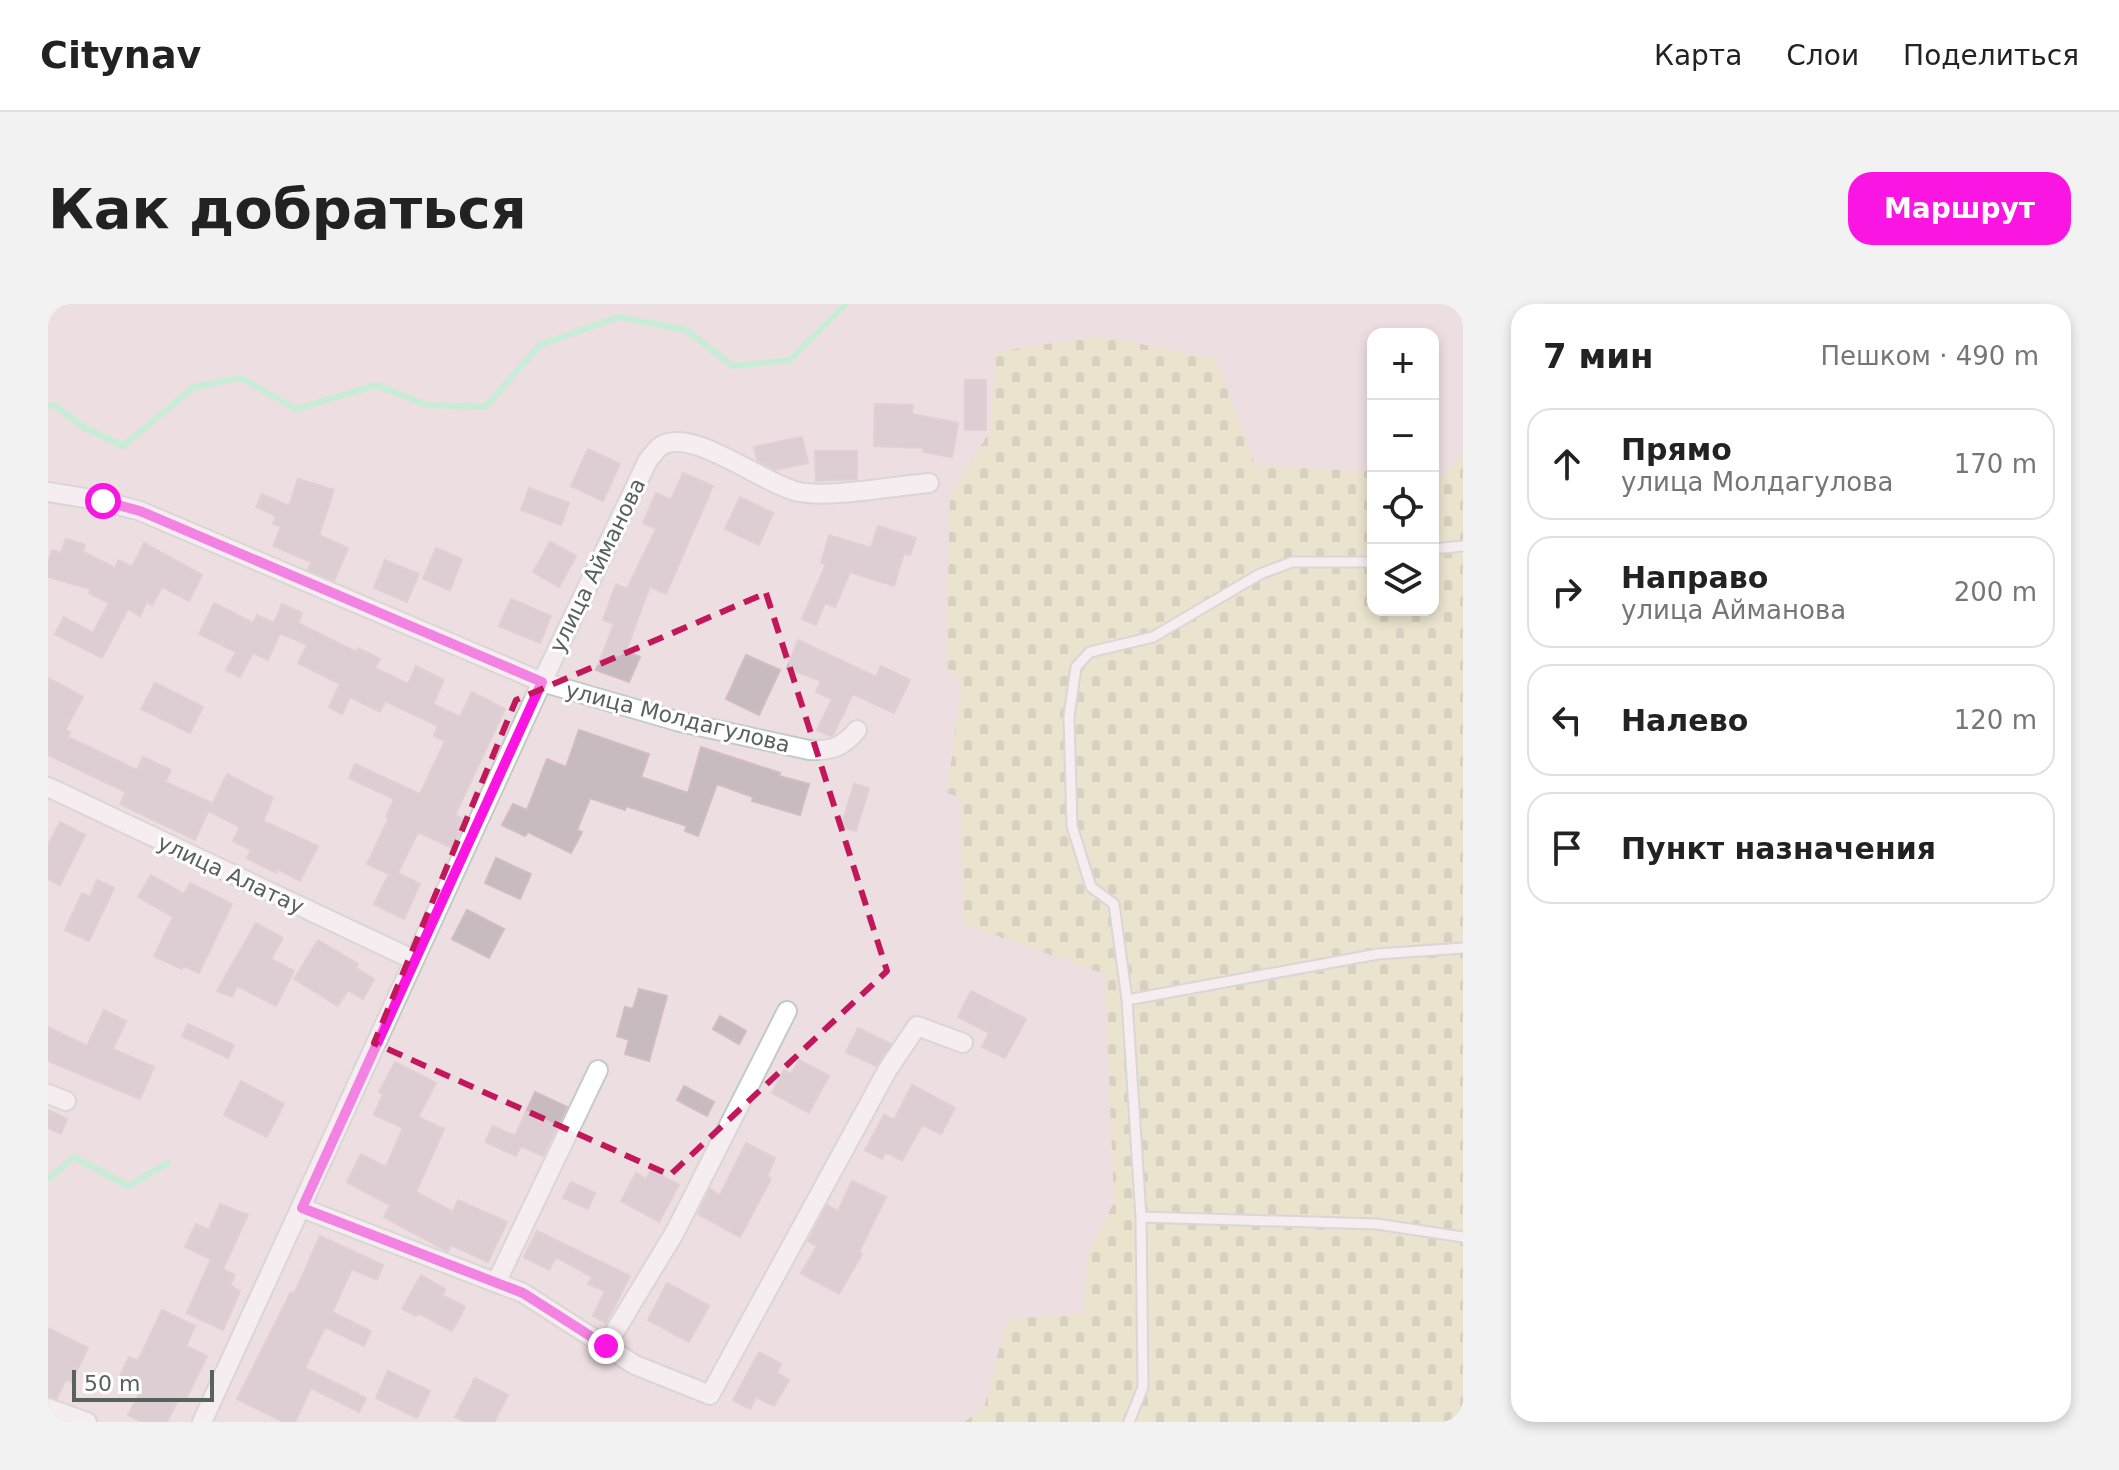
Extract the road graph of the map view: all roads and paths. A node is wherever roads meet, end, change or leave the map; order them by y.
1 (929, 483) dead end
2 (48, 492) edge
3 (1463, 546) edge
4 (1439, 548) edge
5 (1367, 562) edge
6 (542, 682) junction
7 (857, 730) dead end
8 (48, 787) edge
9 (1463, 948) edge
10 (414, 960) junction
11 (1127, 1000) junction
12 (787, 1011) dead end
13 (963, 1043) dead end
14 (598, 1070) dead end
15 (302, 1208) junction
16 (1141, 1217) junction
17 (1463, 1237) edge
18 (496, 1283) junction
19 (606, 1346) junction
20 (48, 1408) edge
21 (87, 1422) edge
22 (202, 1422) edge
23 (1129, 1422) edge

1 - 6 street, улица Айманова
2 - 6 street, улица Молдагулова
3 - 4 lane
5 - 11 lane
6 - 7 street, улица Молдагулова
6 - 10 street, улица Айманова
8 - 10 street, улица Алатау
9 - 11 lane
10 - 15 street, улица Айманова
11 - 16 lane
12 - 19 street
13 - 19 street
14 - 18 street
15 - 18 street
15 - 22 street, улица Айманова
16 - 17 lane
16 - 23 lane
18 - 19 street
20 - 21 street

